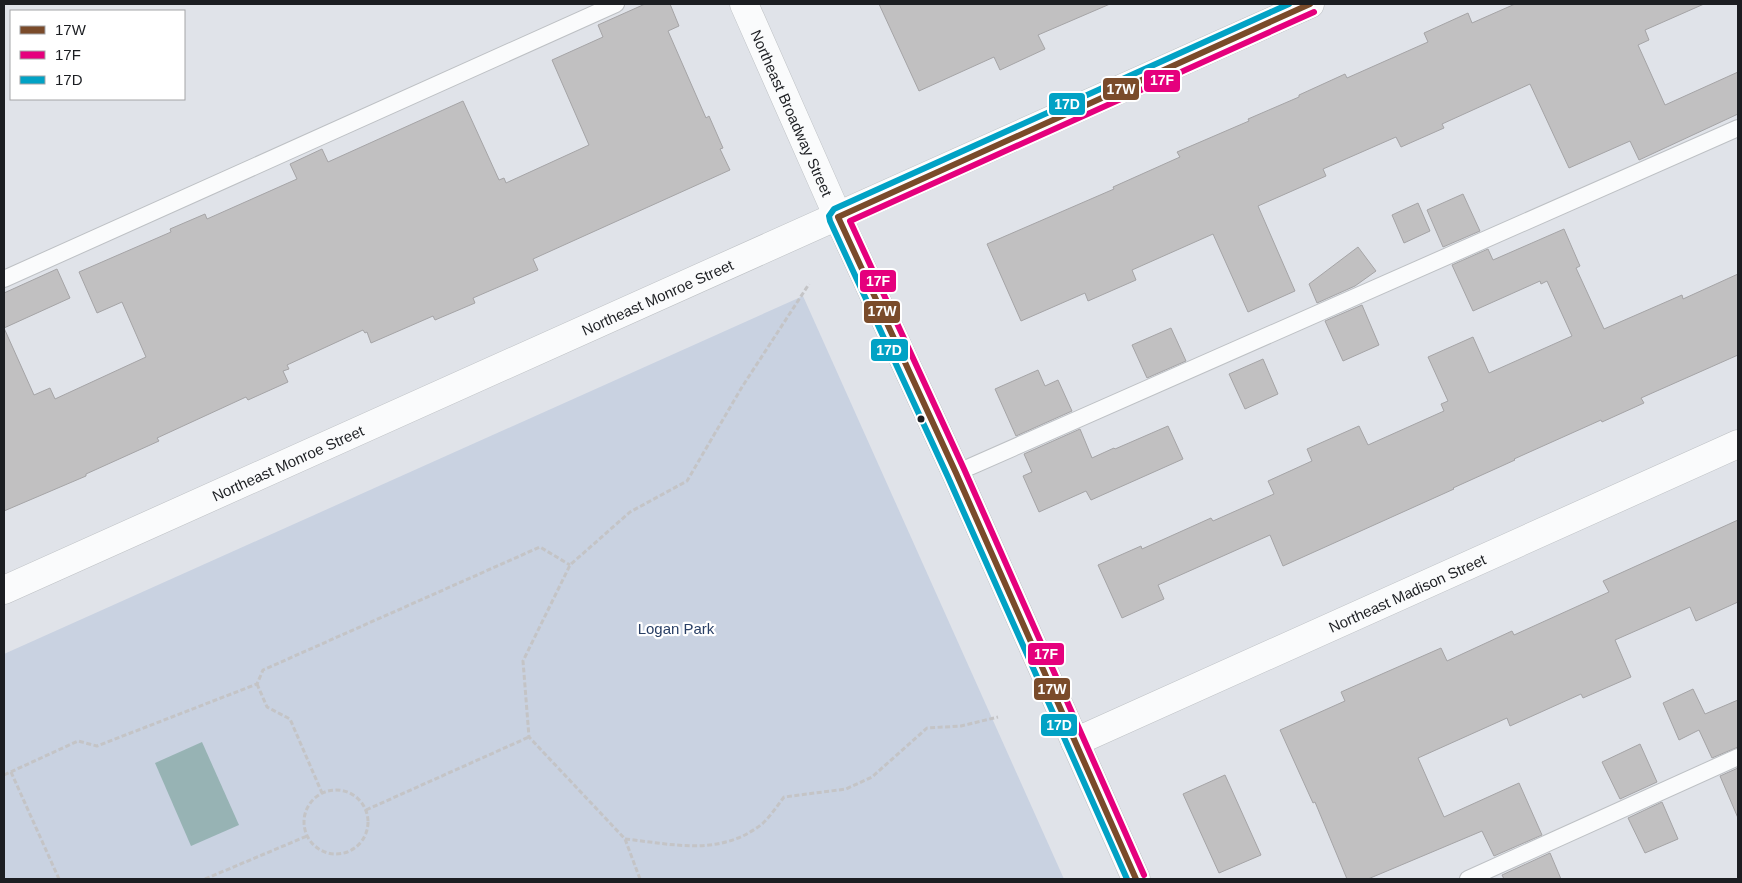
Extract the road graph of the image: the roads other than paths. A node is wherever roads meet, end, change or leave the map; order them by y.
1 (616, 4) edge
2 (744, 4) edge
3 (1310, 4) edge
4 (1738, 128) edge
5 (838, 217) junction
6 (4, 279) edge
7 (1738, 444) edge
8 (956, 473) junction
9 (4, 590) edge
10 (1075, 742) junction
11 (1738, 757) edge
12 (1136, 879) edge
13 (1468, 879) edge

1 - 6 lane
2 - 5 street, Northeast Broadway Street
3 - 5 street, Northeast Monroe Street
4 - 8 lane
5 - 8 street, Northeast Broadway Street
5 - 9 street, Northeast Monroe Street
7 - 10 street, Northeast Madison Street
8 - 10 street, Northeast Broadway Street
10 - 12 street, Northeast Broadway Street
11 - 13 lane

